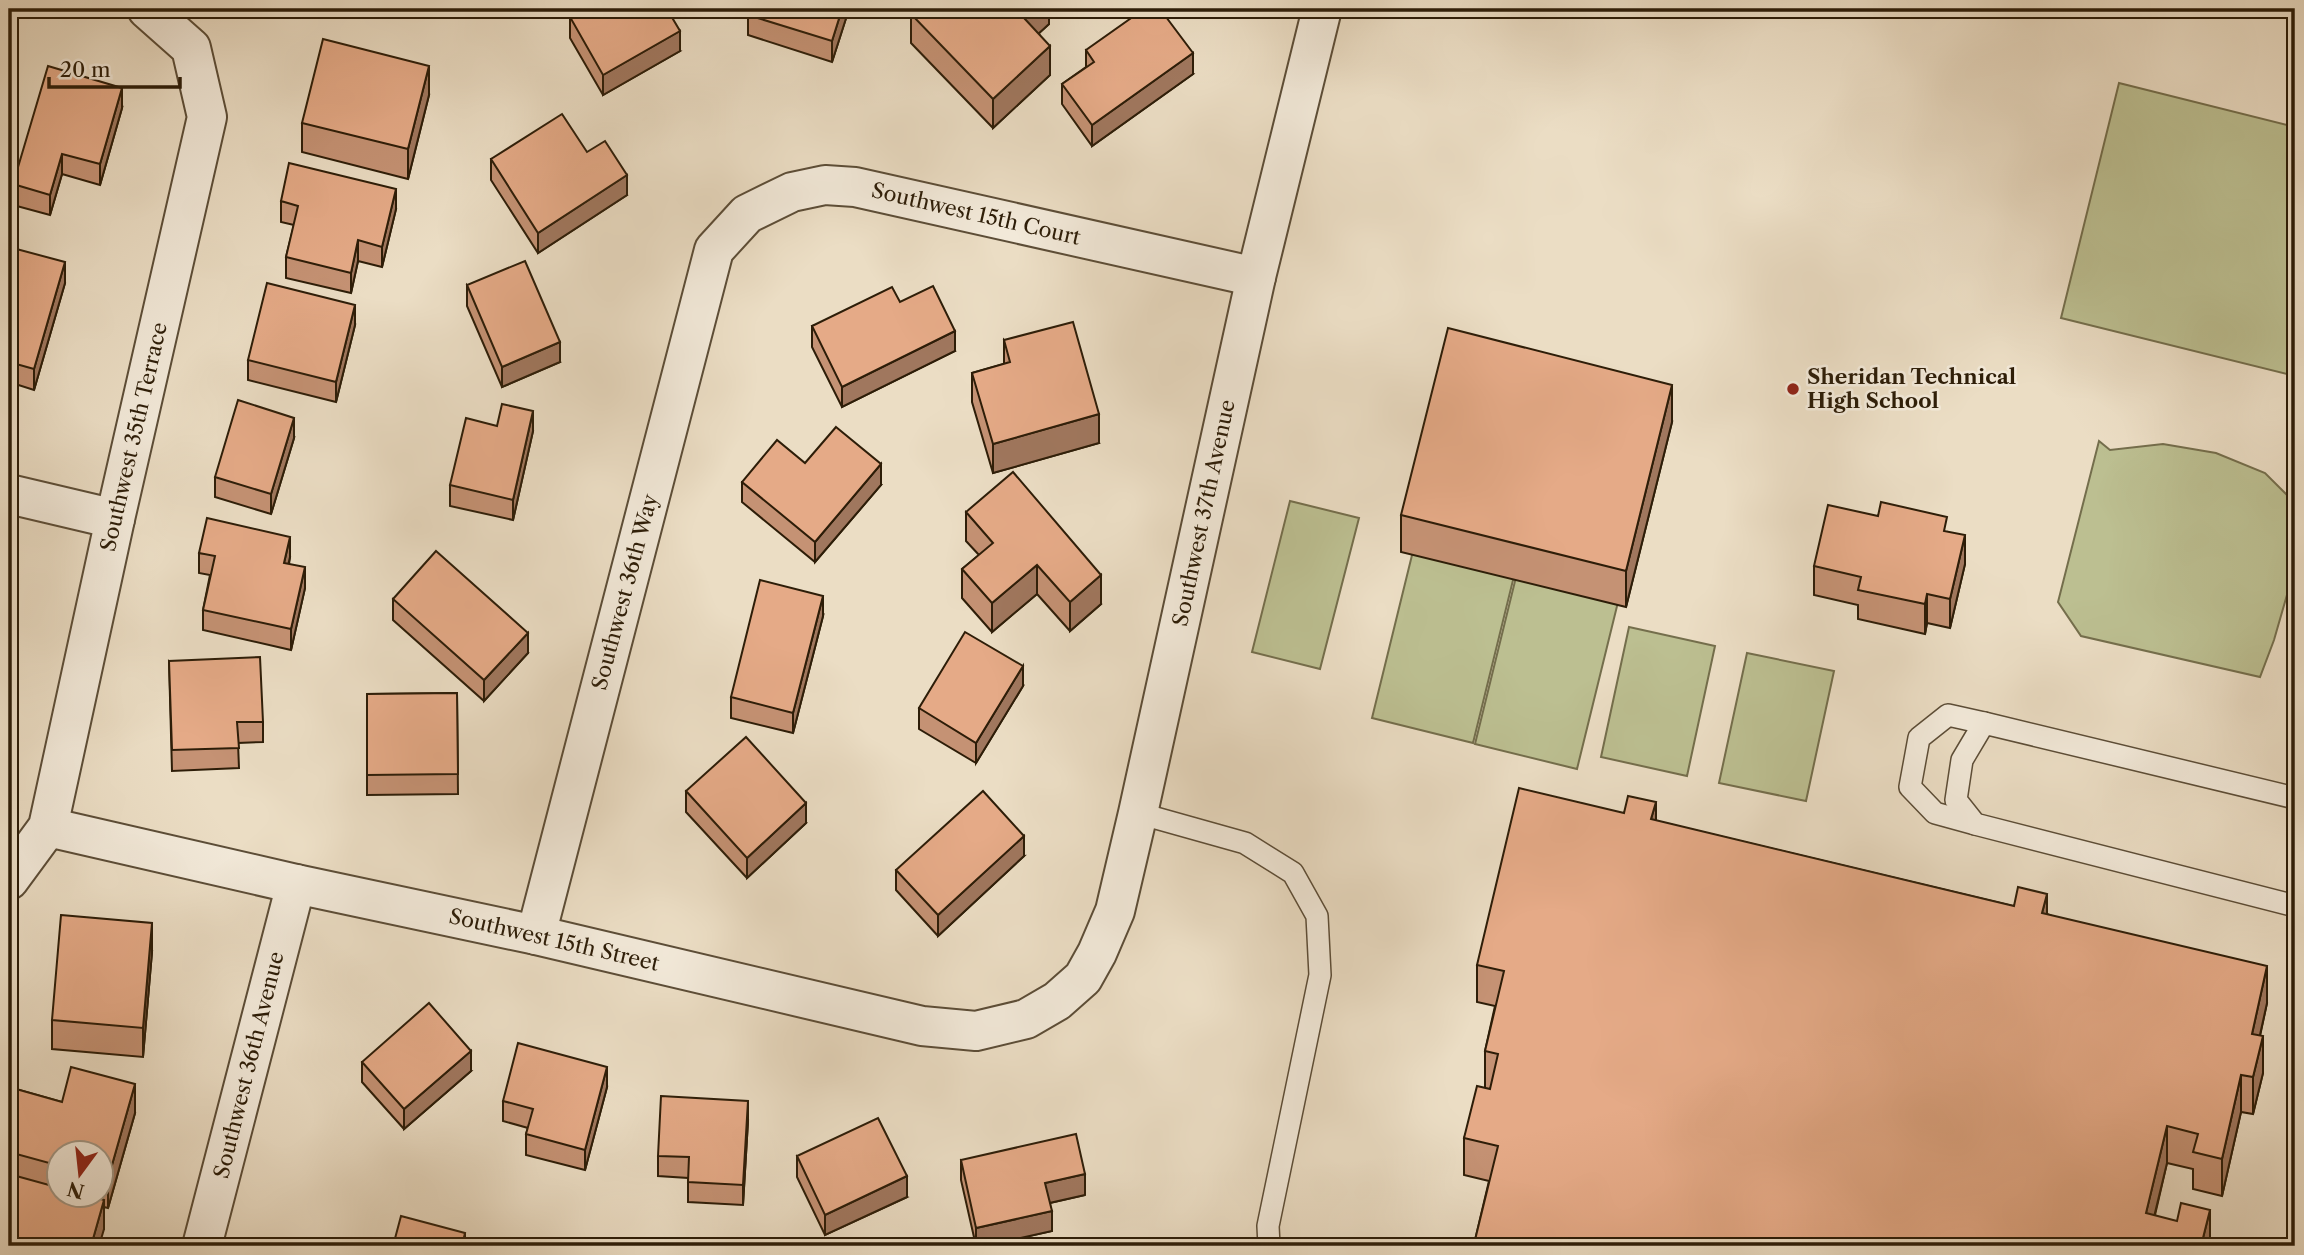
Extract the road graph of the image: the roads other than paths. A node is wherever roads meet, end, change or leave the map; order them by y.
1 (147, 9) edge
2 (1322, 9) edge
3 (713, 250) joint
4 (1256, 277) junction
5 (9, 494) edge
6 (115, 519) junction
7 (1984, 723) junction
8 (2295, 798) edge
9 (1138, 813) junction
10 (1975, 824) junction
11 (48, 827) junction
12 (9, 880) edge
13 (296, 884) junction
14 (2295, 906) edge
15 (536, 935) junction
16 (1057, 1001) joint
17 (202, 1246) edge
18 (1269, 1246) edge

1 - 6 street, Southwest 35th Terrace
2 - 4 street, Southwest 37th Avenue
3 - 4 street, Southwest 15th Court
3 - 15 street, Southwest 36th Way
4 - 9 street, Southwest 37th Avenue
5 - 6 street
6 - 11 street, Southwest 35th Terrace
7 - 8 lane
7 - 10 lane
7 - 10 lane
9 - 16 street, Southwest 37th Avenue
9 - 18 lane
10 - 14 lane
11 - 12 street
11 - 13 street, Southwest 15th Street
13 - 15 street, Southwest 15th Street
13 - 17 street, Southwest 36th Avenue
15 - 16 street, Southwest 15th Street

